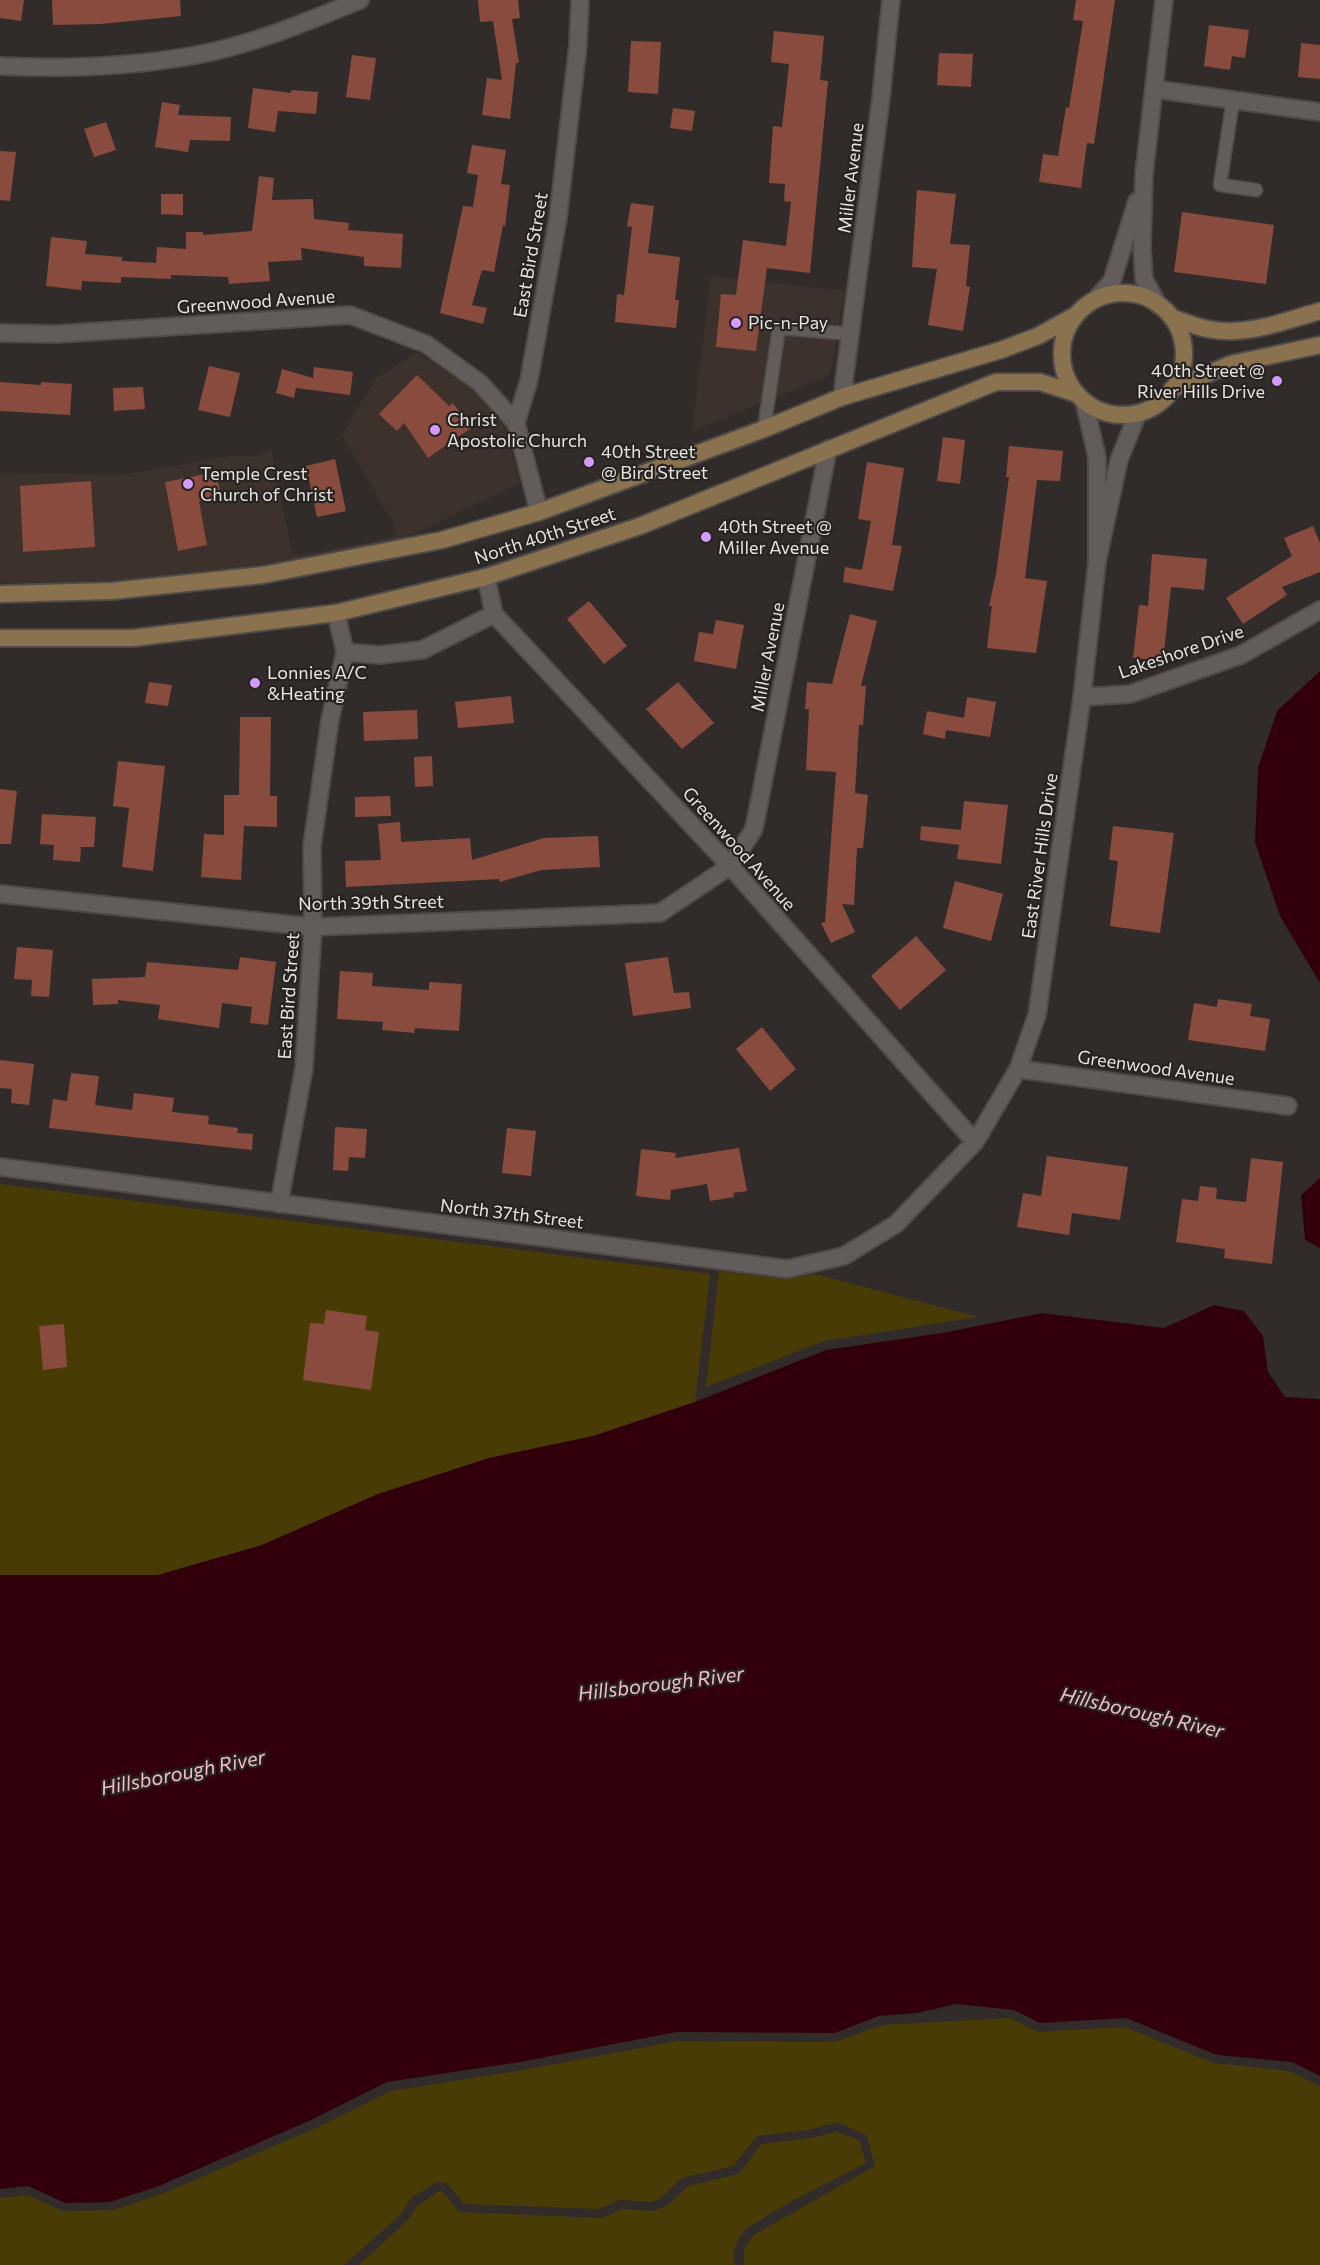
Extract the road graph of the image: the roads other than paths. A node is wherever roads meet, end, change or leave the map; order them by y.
1 (360, 0) edge
2 (580, 0) edge
3 (891, 0) edge
4 (1164, 0) edge
5 (0, 66) edge
6 (1154, 89) junction
7 (1233, 100) junction
8 (1320, 112) edge
9 (1144, 174) junction
10 (1256, 190) dead end
11 (1096, 299) junction
12 (1158, 305) junction
13 (1320, 311) edge
14 (1076, 315) junction
15 (1172, 318) junction
16 (0, 333) edge
17 (851, 334) junction
18 (1320, 345) edge
19 (1172, 389) junction
20 (842, 397) junction
21 (1080, 398) junction
22 (1138, 413) junction
23 (516, 423) junction
24 (764, 429) junction
25 (828, 449) junction
26 (539, 513) junction
27 (1096, 562) junction
28 (486, 577) junction
29 (0, 594) edge
30 (1320, 610) edge
31 (336, 613) junction
32 (494, 614) junction
33 (0, 638) edge
34 (345, 652) junction
35 (1082, 697) junction
36 (730, 866) junction
37 (0, 894) edge
38 (313, 927) junction
39 (1018, 1069) junction
40 (1288, 1106) dead end
41 (975, 1142) junction
42 (0, 1167) edge
43 (279, 1204) junction

1 - 5 street
2 - 23 street, East Bird Street
3 - 17 street, Miller Avenue
4 - 6 street
6 - 7 street
6 - 9 street
7 - 8 street
7 - 10 lane
9 - 11 street
9 - 12 street
11 - 12 main road
11 - 14 main road
12 - 15 main road
13 - 15 main road
14 - 20 main road, North 40th Street
14 - 21 main road
15 - 19 main road
16 - 23 street, Greenwood Avenue
17 - 20 street, Miller Avenue
17 - 24 lane
18 - 19 main road
19 - 22 main road
20 - 24 main road, North 40th Street
21 - 22 main road
21 - 25 main road, North 40th Street
21 - 27 street, East River Hills Drive
22 - 27 street, East River Hills Drive
23 - 26 street
24 - 26 main road, North 40th Street
25 - 28 main road, North 40th Street
25 - 36 street, Miller Avenue
26 - 29 main road, North 40th Street
27 - 35 street, East River Hills Drive
28 - 31 main road, North 40th Street
28 - 32 street
30 - 35 street, Lakeshore Drive
31 - 33 main road, North 40th Street
31 - 34 street, East Bird Street
32 - 34 street
32 - 36 street, Greenwood Avenue
34 - 38 street, East Bird Street
35 - 39 street, East River Hills Drive
36 - 38 street, North 39th Street
36 - 41 street, Greenwood Avenue
37 - 38 street, North 39th Street
38 - 43 street, East Bird Street
39 - 40 street, Greenwood Avenue
39 - 41 street, East River Hills Drive
41 - 43 street, North 37th Street
42 - 43 street, North 37th Street

